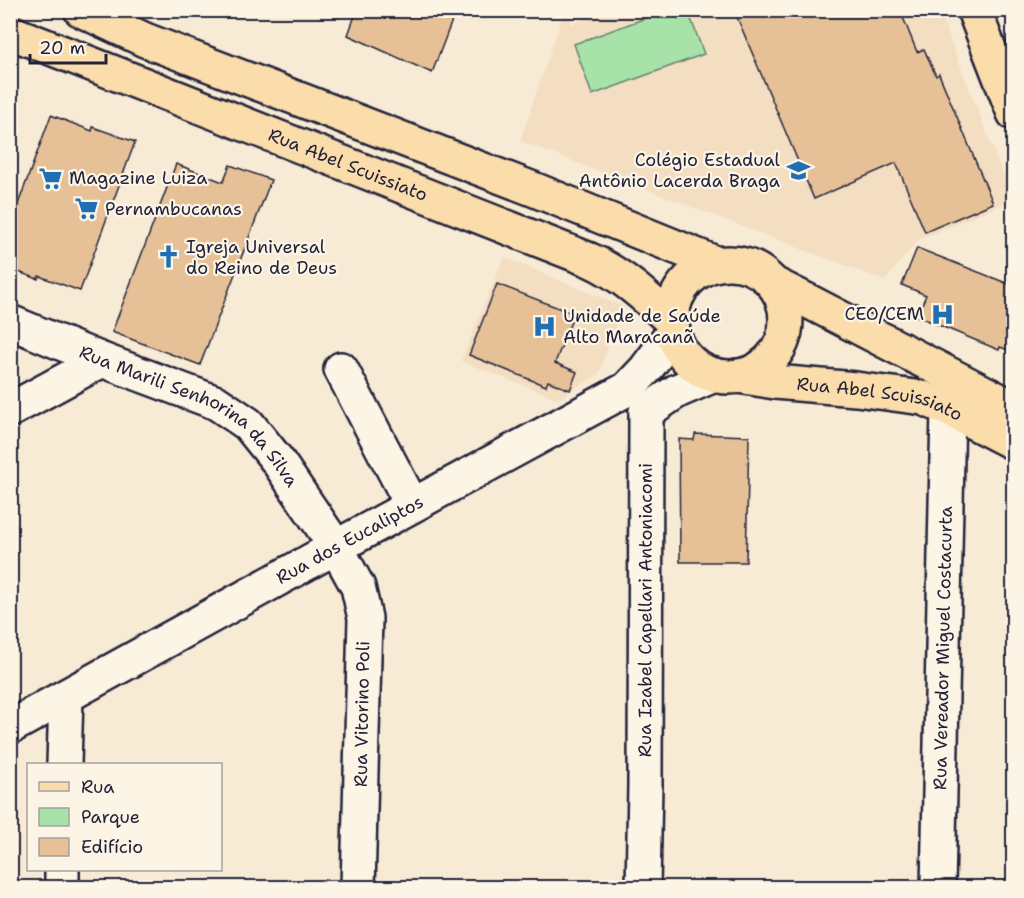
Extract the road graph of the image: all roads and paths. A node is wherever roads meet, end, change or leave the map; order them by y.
1 (81, 10) edge
2 (974, 10) edge
3 (109, 18) edge
4 (10, 32) edge
5 (1014, 113) edge
6 (718, 264) junction
7 (774, 284) junction
8 (10, 322) edge
9 (673, 327) junction
10 (102, 360) junction
11 (341, 369) dead end
12 (726, 375) junction
13 (636, 401) junction
14 (1014, 408) edge
15 (948, 409) junction
16 (10, 410) edge
17 (1014, 443) edge
18 (412, 506) junction
19 (336, 547) junction
20 (66, 697) junction
21 (10, 727) edge
22 (64, 763) edge
23 (62, 871) edge
24 (62, 888) edge
25 (358, 888) edge
26 (644, 888) edge
27 (938, 888) edge

1 - 3 main road
2 - 5 main road
3 - 6 main road
4 - 9 main road, Rua Abel Scuissiato
6 - 7 main road
6 - 9 main road
7 - 12 main road
7 - 14 main road, Rua Abel Scuissiato
8 - 10 street, Rua Marili Senhorina da Silva
9 - 12 main road
9 - 13 street, Rua dos Eucaliptos
10 - 16 street
10 - 19 street, Rua Marili Senhorina da Silva
11 - 18 street
12 - 13 street
12 - 15 main road, Rua Abel Scuissiato
13 - 18 street, Rua dos Eucaliptos
13 - 26 street, Rua Izabel Capellari Antoniacomi
15 - 17 main road, Rua Abel Scuissiato
15 - 27 street, Rua Vereador Miguel Costacurta
18 - 19 street, Rua dos Eucaliptos
19 - 20 street, Rua dos Eucaliptos
19 - 25 street, Rua Vitorino Poli
20 - 21 street, Rua dos Eucaliptos
20 - 22 street
23 - 24 street

